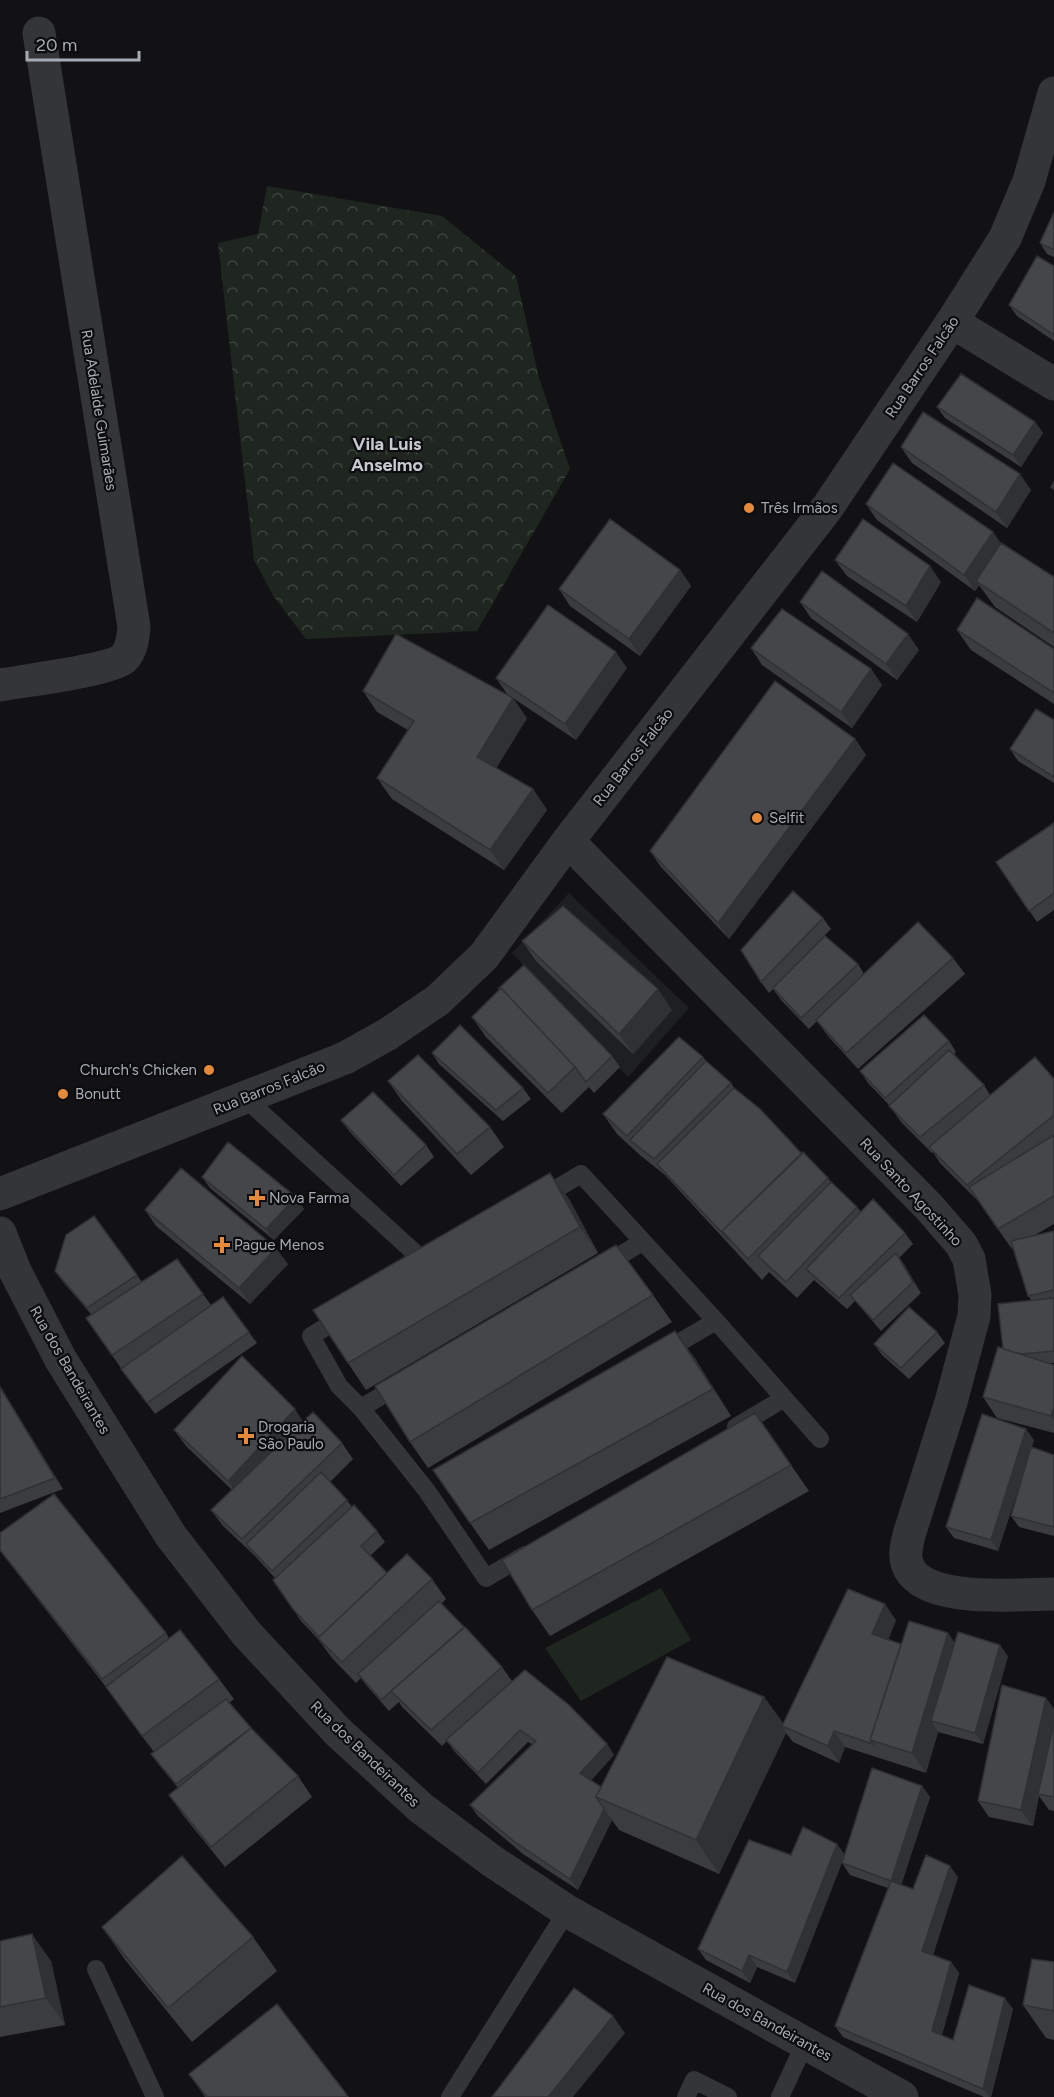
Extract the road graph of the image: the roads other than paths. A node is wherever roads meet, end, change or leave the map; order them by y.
1 (39, 33) dead end
2 (1054, 93) edge
3 (952, 322) junction
4 (1054, 384) edge
5 (0, 685) edge
6 (568, 841) junction
7 (245, 1098) junction
8 (0, 1194) edge
9 (519, 1210) edge
10 (0, 1233) edge
11 (642, 1242) junction
12 (447, 1252) edge
13 (427, 1264) junction
14 (592, 1272) edge
15 (408, 1276) edge
16 (359, 1306) edge
17 (716, 1321) junction
18 (644, 1364) edge
19 (422, 1372) edge
20 (783, 1399) junction
21 (361, 1408) junction
22 (722, 1436) edge
23 (820, 1439) dead end
24 (537, 1547) edge
25 (1054, 1594) edge
26 (567, 1911) junction
27 (96, 1969) dead end
28 (805, 2043) junction
29 (894, 2095) edge
30 (155, 2097) edge
31 (450, 2097) edge
32 (686, 2097) edge
33 (728, 2097) edge
34 (780, 2097) edge

1 - 5 street, Rua Adelalde Guimarães
2 - 3 street, Rua Barros Falcão
3 - 4 street
3 - 6 street, Rua Barros Falcão
6 - 7 street, Rua Barros Falcão
6 - 25 street, Rua Santo Agostinho
7 - 8 street, Rua Barros Falcão
7 - 13 lane
9 - 11 lane
10 - 26 street, Rua dos Bandeirantes
11 - 14 lane
11 - 17 lane
12 - 13 lane
13 - 15 lane
16 - 21 lane
17 - 18 lane
17 - 20 lane
19 - 21 lane
20 - 22 lane
20 - 23 lane
21 - 24 lane
26 - 28 street, Rua dos Bandeirantes
26 - 31 lane
27 - 30 lane
28 - 29 street, Rua dos Bandeirantes
28 - 34 lane
32 - 33 lane

